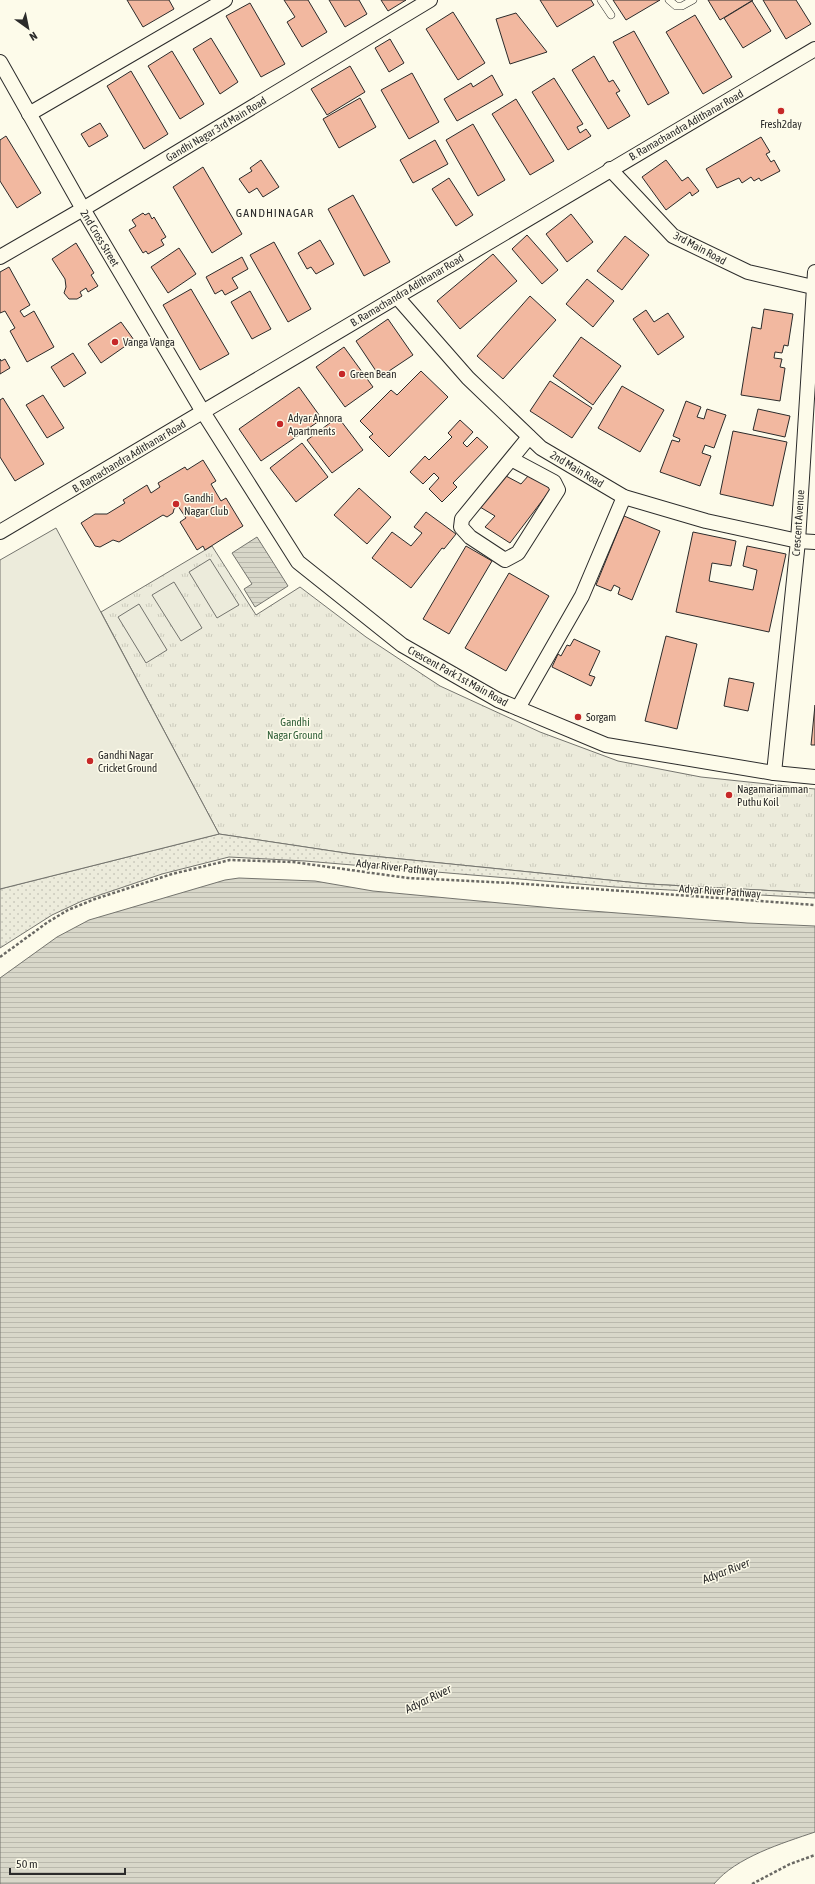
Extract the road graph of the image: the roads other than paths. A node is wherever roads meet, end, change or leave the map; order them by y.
1 (225, 0) edge
2 (430, 0) edge
3 (602, 0) edge
4 (669, 0) edge
5 (693, 0) edge
6 (611, 15) dead end
7 (815, 49) edge
8 (0, 62) edge
9 (29, 114) junction
10 (610, 170) junction
11 (83, 209) junction
12 (0, 257) edge
13 (815, 272) edge
14 (813, 287) junction
15 (396, 297) junction
16 (203, 412) junction
17 (529, 436) junction
18 (511, 459) junction
19 (624, 497) junction
20 (0, 532) edge
21 (798, 541) junction
22 (815, 542) edge
23 (518, 708) junction
24 (774, 773) junction
25 (815, 777) edge

1 - 9 street
2 - 11 street, Gandhi Nagar 3rd Main Road
3 - 6 lane
4 - 5 lane
7 - 10 street, B. Ramachandra Adithanar Road
8 - 9 street, 2nd Cross Street
9 - 11 street, 2nd Cross Street
10 - 14 street, 3rd Main Road
10 - 15 street, B. Ramachandra Adithanar Road
11 - 12 street, Gandhi Nagar 3rd Main Road
11 - 16 street, 2nd Cross Street
13 - 14 street, Crescent Avenue
14 - 21 street, Crescent Avenue
15 - 16 street, B. Ramachandra Adithanar Road
15 - 17 street, 2nd Main Road
16 - 20 street, B. Ramachandra Adithanar Road
16 - 23 street, Crescent Park 1st Main Road
17 - 18 street
17 - 19 street, 2nd Main Road
18 - 18 street
19 - 21 street, 2nd Main Road
19 - 23 street
21 - 22 street, 2nd Main Road
21 - 24 street, Crescent Avenue
23 - 24 street, Crescent Park 1st Main Road
24 - 25 street, Crescent Park 1st Main Road

